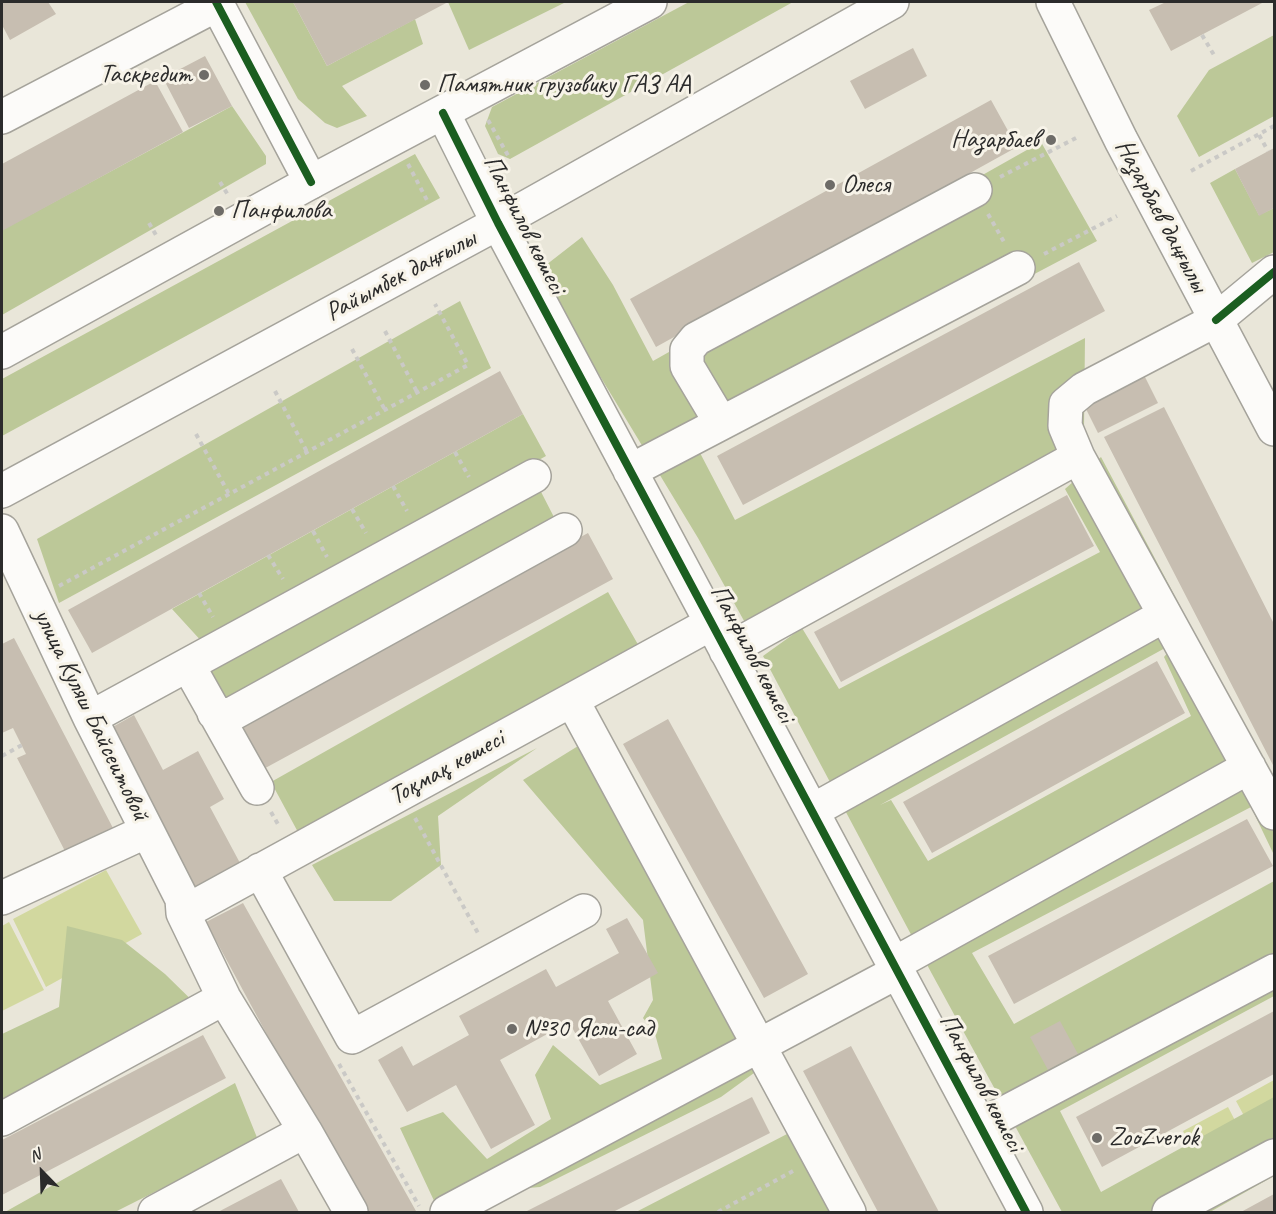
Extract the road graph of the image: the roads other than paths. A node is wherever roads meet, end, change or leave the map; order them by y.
1 (650, 2) edge
2 (892, 2) edge
3 (1053, 2) edge
4 (217, 3) edge
5 (443, 114) junction
6 (2, 117) edge
7 (311, 182) junction
8 (975, 190) road end
9 (498, 223) junction
10 (1018, 268) road end
11 (1275, 272) edge
12 (1216, 320) junction
13 (2, 352) edge
14 (721, 423) junction
15 (1275, 429) edge
16 (1078, 457) junction
17 (630, 471) junction
18 (534, 476) dead end
19 (2, 491) edge
20 (565, 530) dead end
21 (2, 531) edge
22 (1165, 615) junction
23 (719, 637) junction
24 (188, 665) junction
25 (572, 700) junction
26 (214, 713) junction
27 (90, 718) junction
28 (1250, 767) junction
29 (257, 788) road end
30 (812, 811) junction
31 (1275, 813) edge
32 (147, 831) junction
33 (260, 870) junction
34 (2, 898) edge
35 (182, 906) junction
36 (584, 911) dead end
37 (896, 968) junction
38 (1275, 971) edge
39 (224, 998) junction
40 (759, 1046) junction
41 (2, 1119) edge
42 (980, 1126) junction
43 (305, 1131) junction
44 (1275, 1156) edge
45 (155, 1212) edge
46 (351, 1212) edge
47 (447, 1212) edge
48 (849, 1212) edge
49 (1026, 1212) edge
50 (1169, 1212) edge

1 - 5 main road
2 - 9 main road, Райымбек даңғылы
3 - 12 main road, Назарбаев даңғылы
4 - 6 main road
4 - 7 main road
5 - 7 main road
5 - 9 main road, Панфилов көшесі
7 - 13 main road
8 - 14 main road
9 - 17 main road, Панфилов көшесі
9 - 19 main road, Райымбек даңғылы
10 - 14 main road
11 - 12 main road
12 - 15 main road, Назарбаев даңғылы
12 - 16 main road
14 - 17 main road
16 - 22 main road
16 - 23 main road, Тоқмақ көшесі
17 - 23 main road, Панфилов көшесі
18 - 24 main road
20 - 26 main road
21 - 27 main road, улица Куляш Байсеитовой
22 - 28 main road
22 - 30 main road
23 - 25 main road, Тоқмақ көшесі
23 - 30 main road, Панфилов көшесі
24 - 26 main road
24 - 27 main road
25 - 33 main road, Тоқмақ көшесі
25 - 40 main road
26 - 29 main road
27 - 32 main road, улица Куляш Байсеитовой
28 - 31 main road
28 - 37 main road
30 - 37 main road, Панфилов көшесі
32 - 34 main road
32 - 35 main road, улица Куляш Байсеитовой
33 - 35 main road, Тоқмақ көшесі
33 - 36 main road
35 - 39 main road, улица Куляш Байсеитовой
37 - 40 main road
37 - 42 main road, Панфилов көшесі
38 - 42 main road
39 - 41 main road
39 - 43 main road, улица Куляш Байсеитовой
40 - 47 main road
40 - 48 main road
42 - 49 main road, Панфилов көшесі
43 - 45 main road
43 - 46 main road, улица Куляш Байсеитовой
44 - 50 main road

